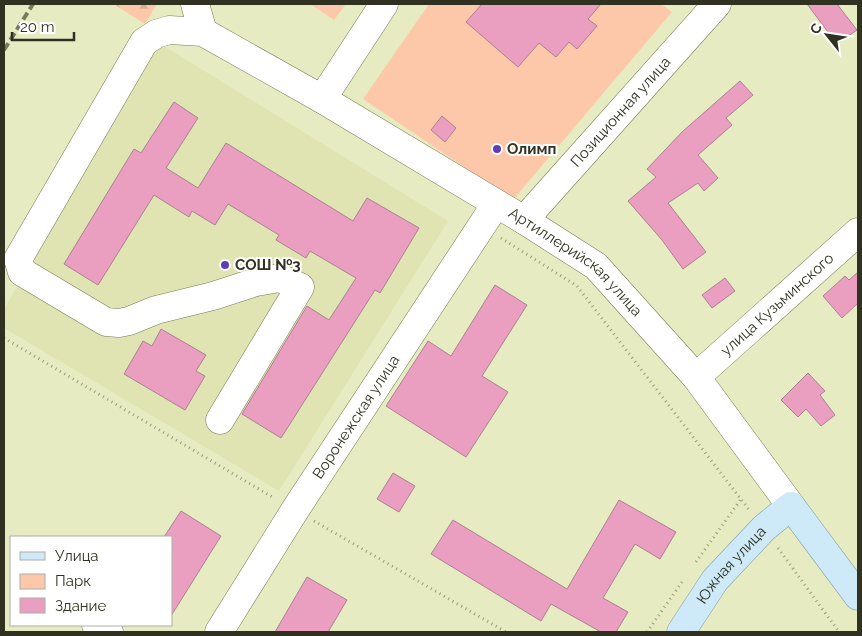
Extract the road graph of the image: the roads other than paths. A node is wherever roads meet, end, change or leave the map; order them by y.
1 (195, 4) edge
2 (384, 4) edge
3 (717, 4) edge
4 (204, 32) junction
5 (322, 98) junction
6 (489, 215) junction
7 (524, 220) junction
8 (858, 232) edge
9 (696, 377) junction
10 (220, 420) dead end
11 (790, 506) junction
12 (856, 586) edge
13 (98, 626) edge
14 (109, 632) edge
15 (219, 632) edge
16 (681, 632) edge

1 - 4 street
2 - 5 street
3 - 7 street, Позиционная улица
4 - 5 street, Артиллерийская улица
4 - 10 street
5 - 6 street, Артиллерийская улица
6 - 7 street, Артиллерийская улица
6 - 15 street, Воронежская улица
7 - 9 street, Артиллерийская улица
8 - 9 street, улица Кузьминского
9 - 11 street, Артиллерийская улица
11 - 12 main road, Артиллерийская улица
11 - 16 main road, Южная улица
13 - 14 street

